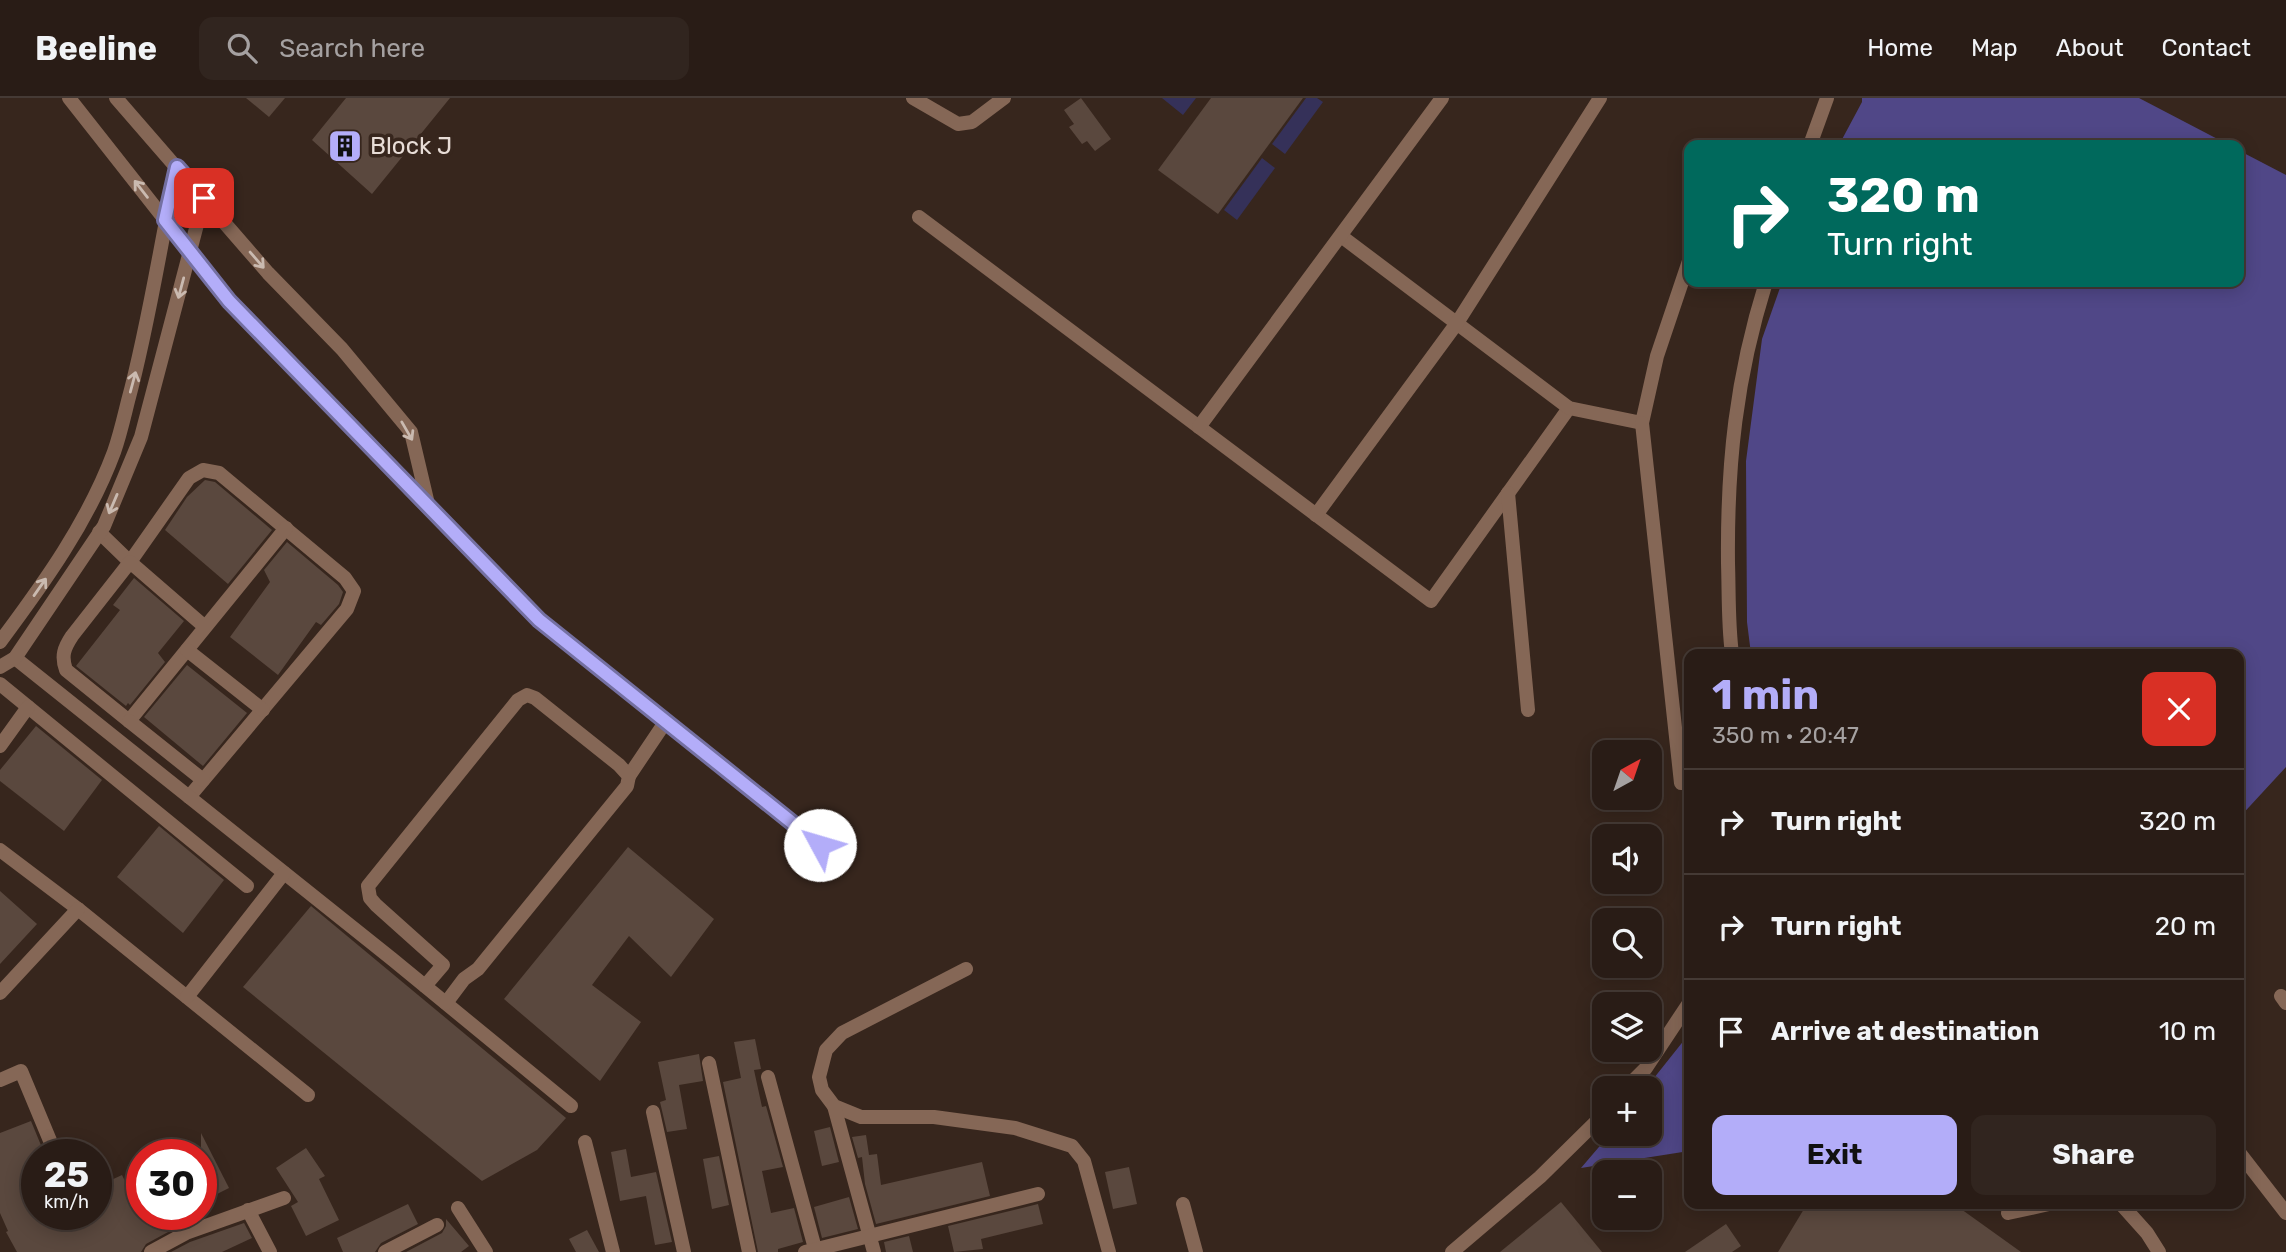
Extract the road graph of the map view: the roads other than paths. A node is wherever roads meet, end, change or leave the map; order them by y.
1 (69, 98) edge
2 (116, 98) edge
3 (913, 98) edge
4 (1004, 98) edge
5 (1442, 98) edge
6 (1583, 98) edge
7 (1827, 98) edge
8 (1598, 102) edge
9 (1812, 140) edge
10 (177, 167) junction
11 (204, 198) junction
12 (919, 217) dead end
13 (165, 220) junction
14 (1342, 236) junction
15 (190, 252) junction
16 (1684, 276) edge
17 (1764, 287) edge
18 (1457, 323) junction
19 (1569, 408) junction
20 (1642, 423) junction
21 (1199, 427) junction
22 (1508, 493) junction
23 (429, 507) junction
24 (1316, 515) junction
25 (286, 528) junction
26 (99, 532) junction
27 (131, 562) junction
28 (205, 627) junction
29 (0, 642) edge
30 (1731, 649) edge
31 (187, 650) junction
32 (15, 658) junction
33 (0, 667) edge
34 (0, 684) edge
35 (28, 707) junction
36 (262, 710) junction
37 (1528, 710) dead end
38 (129, 721) junction
39 (667, 721) junction
40 (0, 746) edge
41 (629, 776) junction
42 (203, 780) junction
43 (1681, 783) dead end
44 (189, 797) junction
45 (820, 845) dead end
46 (0, 850) edge
47 (284, 873) junction
48 (247, 886) dead end
49 (78, 909) junction
50 (443, 964) junction
51 (967, 969) dead end
52 (464, 979) junction
53 (425, 986) junction
54 (0, 993) edge
55 (187, 997) junction
56 (446, 1003) junction
57 (1684, 1011) edge
58 (709, 1063) dead end
59 (1638, 1076) edge
60 (768, 1077) dead end
61 (0, 1080) edge
62 (308, 1095) dead end
63 (571, 1106) dead end
64 (834, 1106) junction
65 (653, 1112) dead end
66 (1592, 1126) edge
67 (49, 1139) edge
68 (585, 1142) dead end
69 (2244, 1159) edge
70 (1038, 1194) dead end
71 (284, 1198) dead end
72 (1183, 1204) dead end
73 (458, 1208) dead end
74 (2026, 1209) edge
75 (2125, 1209) edge
76 (248, 1210) junction
77 (2008, 1213) dead end
78 (2286, 1213) edge
79 (437, 1225) dead end
80 (870, 1235) junction
81 (812, 1251) edge
82 (151, 1252) edge
83 (270, 1252) edge
84 (385, 1252) edge
85 (486, 1252) edge
86 (613, 1252) edge
87 (684, 1252) edge
88 (749, 1252) edge
89 (874, 1252) edge
90 (1109, 1252) edge
91 (1196, 1252) edge
92 (1451, 1252) edge
93 (2159, 1252) edge

13 -> 1 street
2 - 10 street
3 - 4 street
5 - 14 street
6 - 8 street
7 - 9 street
8 - 18 street
10 - 11 street
10 - 13 street
11 - 15 street
11 -> 23 street
12 - 21 street
13 - 15 street
29 -> 13 street
14 - 18 street
14 - 21 street
15 - 23 street
15 -> 26 street
16 - 20 street
17 - 30 street
18 - 19 street
18 - 24 street
19 - 20 street
19 - 22 street
20 - 43 street
21 - 24 street
22 - 24 street
22 - 37 street
23 - 39 street
25 - 27 street
25 - 28 street
25 - 36 street
26 - 27 street
26 - 32 street
27 - 28 street
27 - 38 street
28 - 31 street
31 - 36 street
31 - 38 street
32 - 33 street
32 - 44 street
34 - 35 street
35 - 40 street
35 - 48 street
36 - 42 street
38 - 42 street
39 - 41 street
39 - 45 street
41 - 50 street
41 - 52 street
42 - 44 street
44 - 47 street
46 - 49 street
47 - 53 street
47 - 55 street
49 - 54 street
49 - 55 street
50 - 52 street
50 - 53 street
51 - 64 street
52 - 56 street
53 - 56 street
55 - 62 street
56 - 63 street
57 - 59 street
58 - 88 street
60 - 81 street
61 - 67 street
64 - 80 street
64 - 90 street
65 - 87 street
66 - 92 street
68 - 86 street
69 - 78 street
70 - 80 street
71 - 76 street
72 - 91 street
73 - 85 street
74 - 77 street
75 - 93 street
76 - 82 street
76 - 83 street
79 - 84 street
80 - 81 street
80 - 89 street

